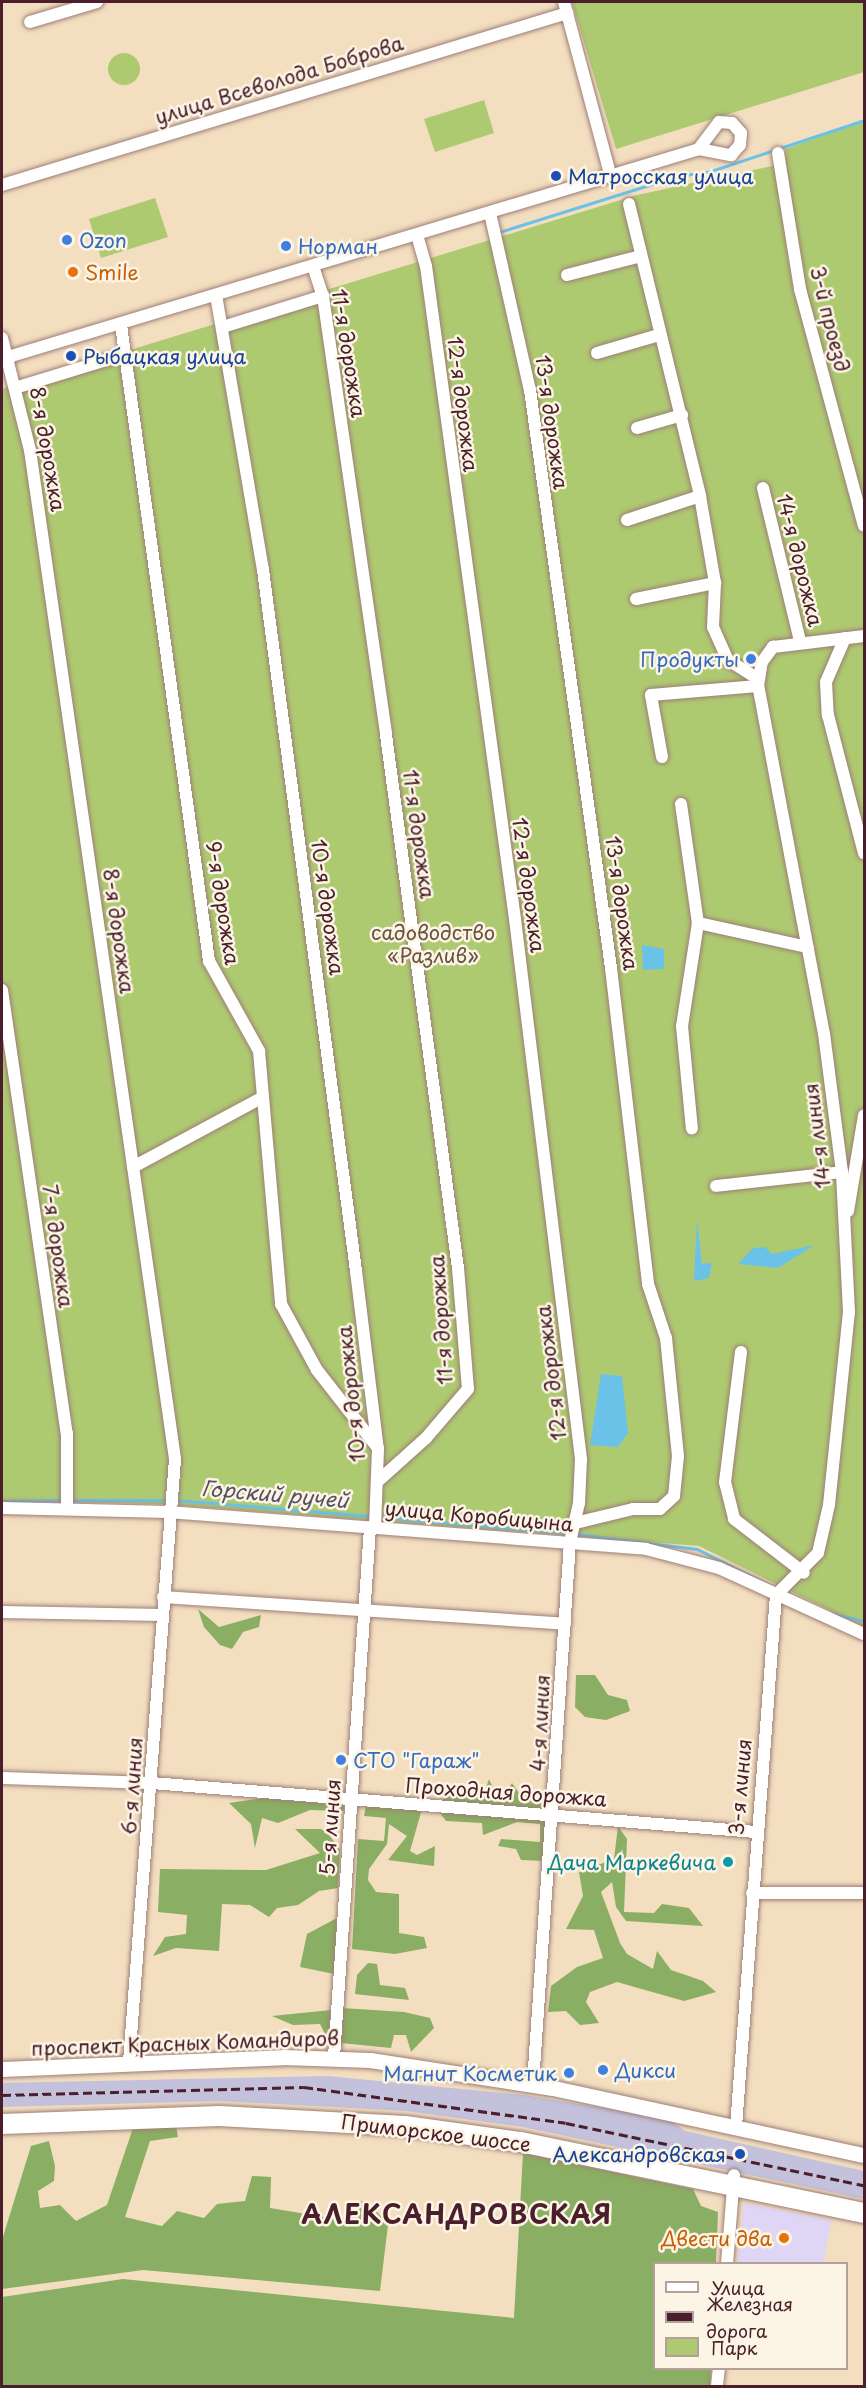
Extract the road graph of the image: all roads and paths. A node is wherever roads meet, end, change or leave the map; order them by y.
1 (97, 2) edge
2 (566, 7) edge
3 (30, 22) dead end
4 (699, 149) dead end
5 (778, 153) dead end
6 (611, 177) junction
7 (2, 185) edge
8 (629, 204) dead end
9 (490, 213) junction
10 (417, 235) junction
11 (641, 256) junction
12 (313, 266) junction
13 (567, 275) dead end
14 (216, 295) junction
15 (323, 297) junction
16 (121, 325) junction
17 (226, 326) junction
18 (659, 335) junction
19 (2, 339) edge
20 (597, 353) dead end
21 (126, 354) junction
22 (5, 358) edge
23 (18, 387) junction
24 (682, 415) junction
25 (637, 428) dead end
26 (763, 488) dead end
27 (700, 496) junction
28 (627, 520) dead end
29 (864, 526) edge
30 (715, 583) junction
31 (636, 599) dead end
32 (864, 636) edge
33 (845, 638) junction
34 (800, 641) junction
35 (758, 682) junction
36 (663, 757) dead end
37 (681, 804) dead end
38 (864, 853) edge
39 (698, 923) junction
40 (807, 948) junction
41 (2, 990) edge
42 (261, 1098) junction
43 (864, 1115) edge
44 (692, 1129) dead end
45 (134, 1167) junction
46 (842, 1172) junction
47 (716, 1186) dead end
48 (845, 1224) junction
49 (741, 1352) dead end
50 (378, 1449) junction
51 (378, 1481) junction
52 (2, 1508) edge
53 (67, 1508) junction
54 (168, 1512) junction
55 (575, 1523) junction
56 (373, 1527) junction
57 (570, 1542) junction
58 (804, 1573) junction
59 (776, 1595) junction
60 (164, 1597) junction
61 (364, 1608) junction
62 (2, 1612) edge
63 (162, 1615) junction
64 (565, 1624) junction
65 (864, 1634) edge
66 (2, 1778) edge
67 (152, 1784) junction
68 (351, 1802) junction
69 (554, 1814) junction
70 (756, 1832) junction
71 (752, 1893) junction
72 (864, 1893) edge
73 (334, 2057) junction
74 (129, 2063) junction
75 (2, 2069) edge
76 (533, 2084) junction
77 (2, 2113) edge
78 (2, 2124) edge
79 (736, 2127) junction
80 (864, 2155) edge
81 (734, 2180) junction
82 (864, 2203) edge
83 (864, 2213) edge
84 (727, 2262) edge
85 (718, 2370) edge
86 (717, 2386) edge

1 - 3 street
2 - 6 street
2 - 7 street, улица Всеволода Боброва
4 - 6 street
5 - 29 street, 3-й проезд
6 - 9 street
8 - 11 street
9 - 10 street
9 - 55 street, 13-я дорожка
10 - 12 street
10 - 55 street, 12-я дорожка
11 - 13 street
11 - 18 street
12 - 14 street
12 - 15 street, 11-я дорожка
14 - 16 street
14 - 17 street, 10-я дорожка
15 - 17 street
15 - 51 street, 11-я дорожка
16 - 21 street, 9-я дорожка
16 - 22 street
17 - 50 street, 10-я дорожка
18 - 20 street
18 - 24 street
19 - 22 street
21 - 23 street
21 - 42 street, 9-я дорожка
22 - 23 street, 8-я дорожка
23 - 45 street, 8-я дорожка
24 - 25 street
24 - 27 street
26 - 34 street, 14-я дорожка
27 - 28 street
27 - 30 street
30 - 31 street
30 - 35 street
32 - 33 street
33 - 34 street
33 - 38 street
34 - 35 street
35 - 36 street
35 - 40 street, 14-я линия
37 - 39 street
39 - 40 street
39 - 44 street
40 - 46 street, 14-я линия
41 - 53 street, 7-я дорожка
42 - 45 street
42 - 50 street, 9-я дорожка
43 - 48 street
45 - 54 street, 8-я дорожка
46 - 47 street
46 - 48 street, 14-я линия
48 - 58 street, 14-я линия
49 - 58 street
50 - 51 street, 10-я дорожка
51 - 56 street, 10-я дорожка
52 - 53 street, улица Коробицына
53 - 54 street, улица Коробицына
54 - 56 street, улица Коробицына
54 - 60 street, 6-я линия
55 - 57 street, 12-я дорожка
56 - 57 street, улица Коробицына
56 - 61 street, 5-я линия
57 - 59 street, улица Коробицына
57 - 64 street, 4-я линия
58 - 59 street, 14-я линия
59 - 65 street, улица Коробицына
59 - 70 street, 3-я линия
60 - 61 street
60 - 63 street, 6-я линия
61 - 64 street
61 - 68 street, 5-я линия
62 - 63 street
63 - 67 street, 6-я линия
64 - 69 street, 4-я линия
66 - 67 street, Проходная дорожка
67 - 68 street, Проходная дорожка
67 - 74 street, 6-я линия
68 - 69 street, Проходная дорожка
68 - 73 street, 5-я линия
69 - 70 street, Проходная дорожка
69 - 76 street, 4-я линия
70 - 71 street, 3-я линия
71 - 72 street
71 - 79 street, 3-я линия
73 - 74 street, проспект Красных Командиров
73 - 76 street, проспект Красных Командиров
74 - 75 street, проспект Красных Командиров
76 - 79 street, проспект Красных Командиров
77 - 81 highway, Приморское шоссе
78 - 81 highway, Приморское шоссе
79 - 80 street, проспект Красных Командиров
81 - 82 highway, Приморское шоссе
81 - 83 highway, Приморское шоссе
81 - 84 street
85 - 86 street

